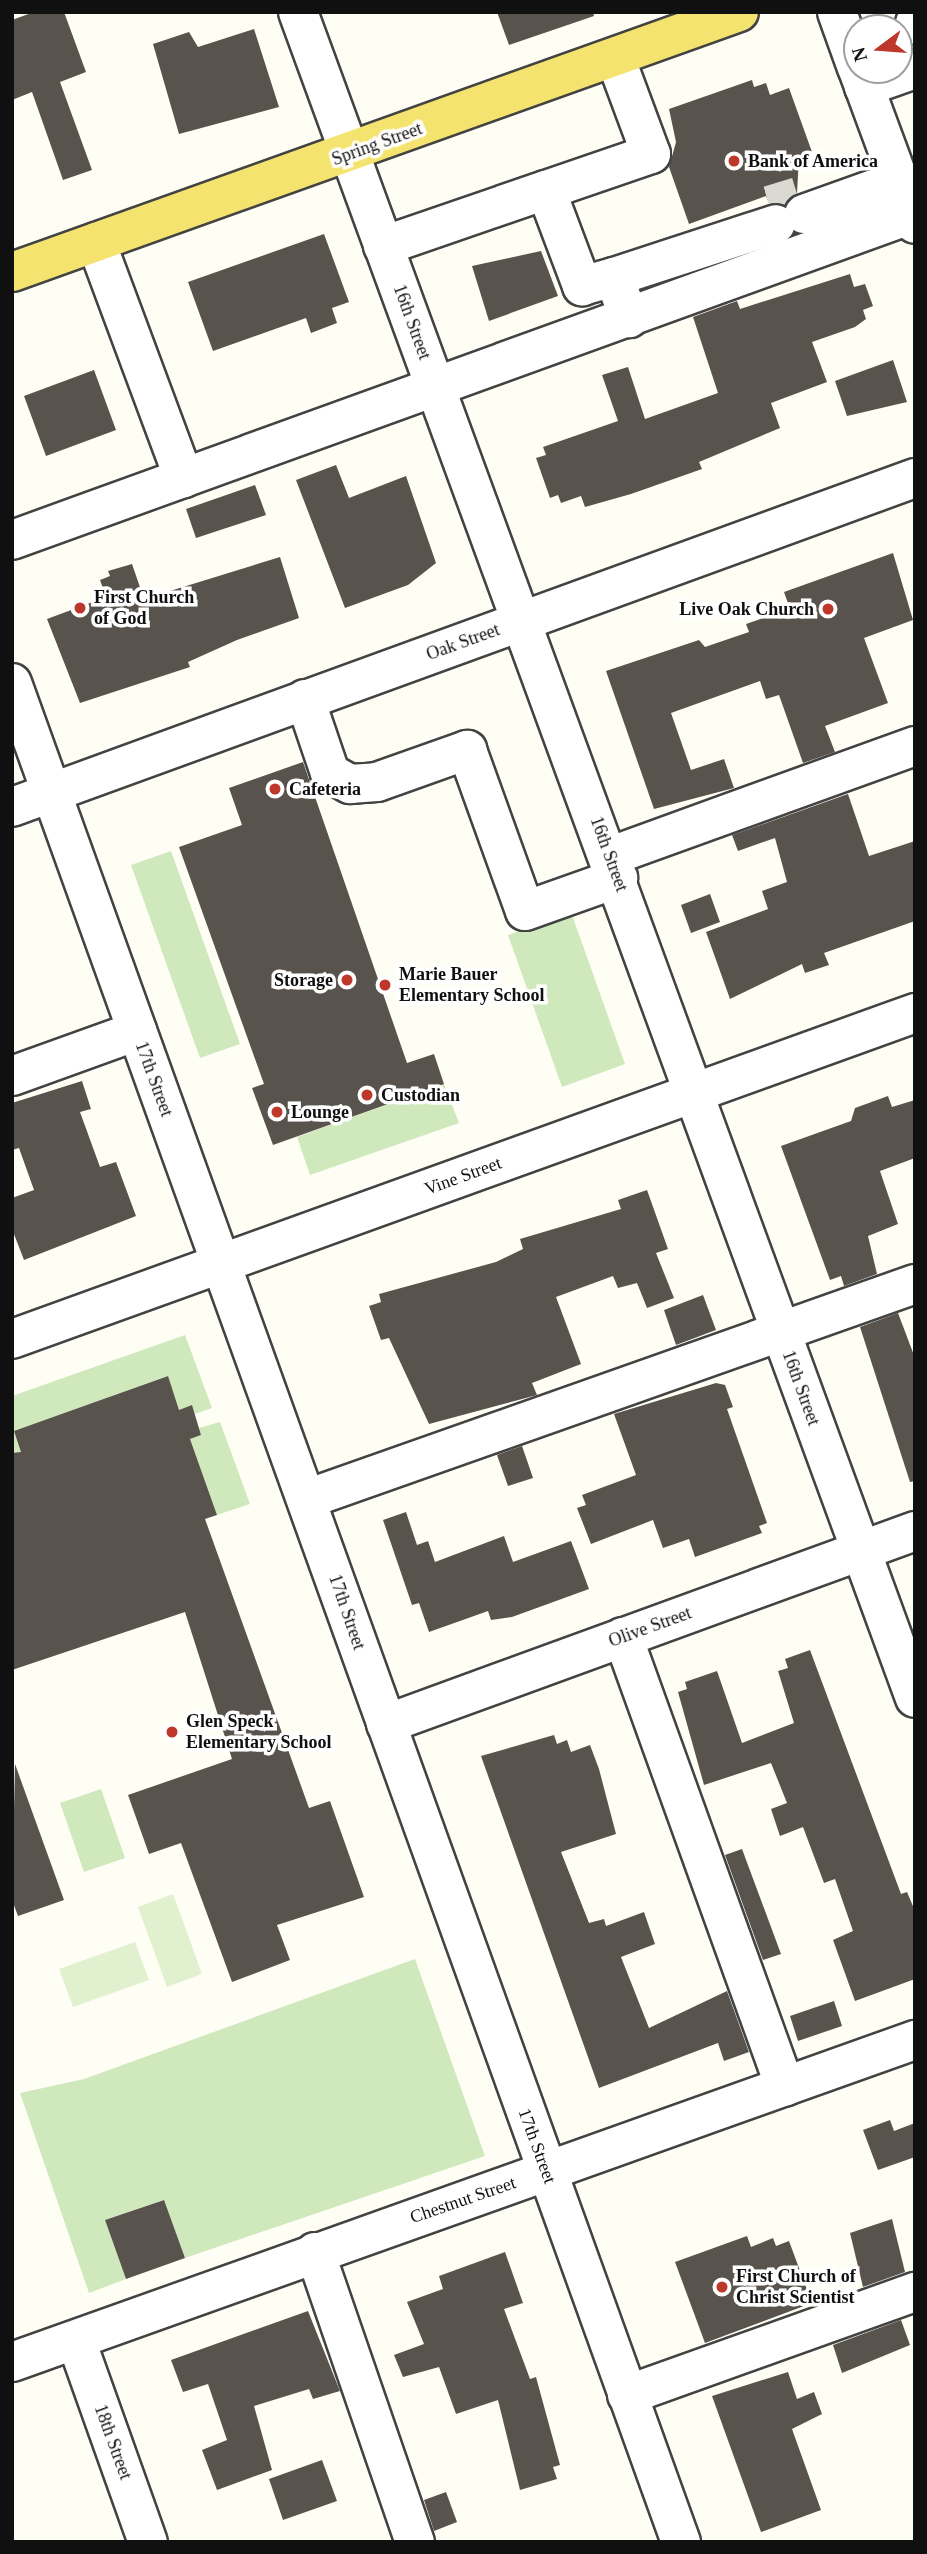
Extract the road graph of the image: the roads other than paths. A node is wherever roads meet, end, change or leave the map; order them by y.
1 (298, 12) edge
2 (739, 12) edge
3 (837, 12) edge
4 (843, 29) edge
5 (615, 57) junction
6 (862, 84) edge
7 (350, 154) junction
8 (546, 190) junction
9 (910, 208) edge
10 (96, 242) junction
11 (383, 246) junction
12 (12, 272) edge
13 (614, 277) junction
14 (629, 318) junction
15 (436, 387) junction
16 (184, 478) junction
17 (915, 478) edge
18 (12, 540) edge
19 (523, 620) junction
20 (12, 682) edge
21 (305, 699) junction
22 (915, 746) edge
23 (52, 792) junction
24 (12, 807) edge
25 (614, 867) junction
26 (915, 1013) edge
27 (137, 1031) junction
28 (12, 1076) edge
29 (695, 1092) junction
30 (221, 1263) junction
31 (915, 1283) edge
32 (781, 1332) junction
33 (12, 1339) edge
34 (307, 1499) junction
35 (915, 1531) edge
36 (861, 1551) junction
37 (623, 1637) junction
38 (915, 1698) edge
39 (386, 1724) junction
40 (915, 2040) edge
41 (785, 2087) junction
42 (546, 2171) junction
43 (315, 2252) junction
44 (915, 2292) edge
45 (77, 2343) junction
46 (12, 2362) edge
47 (627, 2395) junction
48 (148, 2542) edge
49 (415, 2542) edge
50 (681, 2542) edge

1 - 7 street, 16th Street
2 - 5 main road, Spring Street
3 - 4 street
5 - 7 main road, Spring Street
5 - 8 street
6 - 9 street
7 - 10 main road, Spring Street
7 - 11 street, 16th Street
8 - 11 street
8 - 13 street
9 - 13 street
9 - 14 street
10 - 12 main road, Spring Street
10 - 16 street
11 - 15 street, 16th Street
13 - 14 street
14 - 15 street
15 - 16 street
15 - 19 street, 16th Street
16 - 18 street
17 - 19 street, Oak Street
19 - 21 street, Oak Street
19 - 25 street, 16th Street
20 - 23 street, 17th Street
21 - 23 street, Oak Street
21 - 25 street
22 - 25 street
23 - 24 street, Oak Street
23 - 27 street, 17th Street
25 - 29 street, 16th Street
26 - 29 street, Vine Street
27 - 28 street
27 - 30 street, 17th Street
29 - 30 street, Vine Street
29 - 32 street, 16th Street
30 - 33 street, Vine Street
30 - 34 street, 17th Street
31 - 32 street
32 - 34 street
32 - 36 street, 16th Street
34 - 39 street, 17th Street
35 - 36 street, Olive Street
36 - 37 street, Olive Street
36 - 38 street, 16th Street
37 - 39 street, Olive Street
37 - 41 street
39 - 42 street, 17th Street
40 - 41 street, Chestnut Street
41 - 42 street, Chestnut Street
42 - 43 street, Chestnut Street
42 - 47 street, 17th Street
43 - 45 street, Chestnut Street
43 - 49 street
44 - 47 street
45 - 46 street, Chestnut Street
45 - 48 street, 18th Street
47 - 50 street, 17th Street

